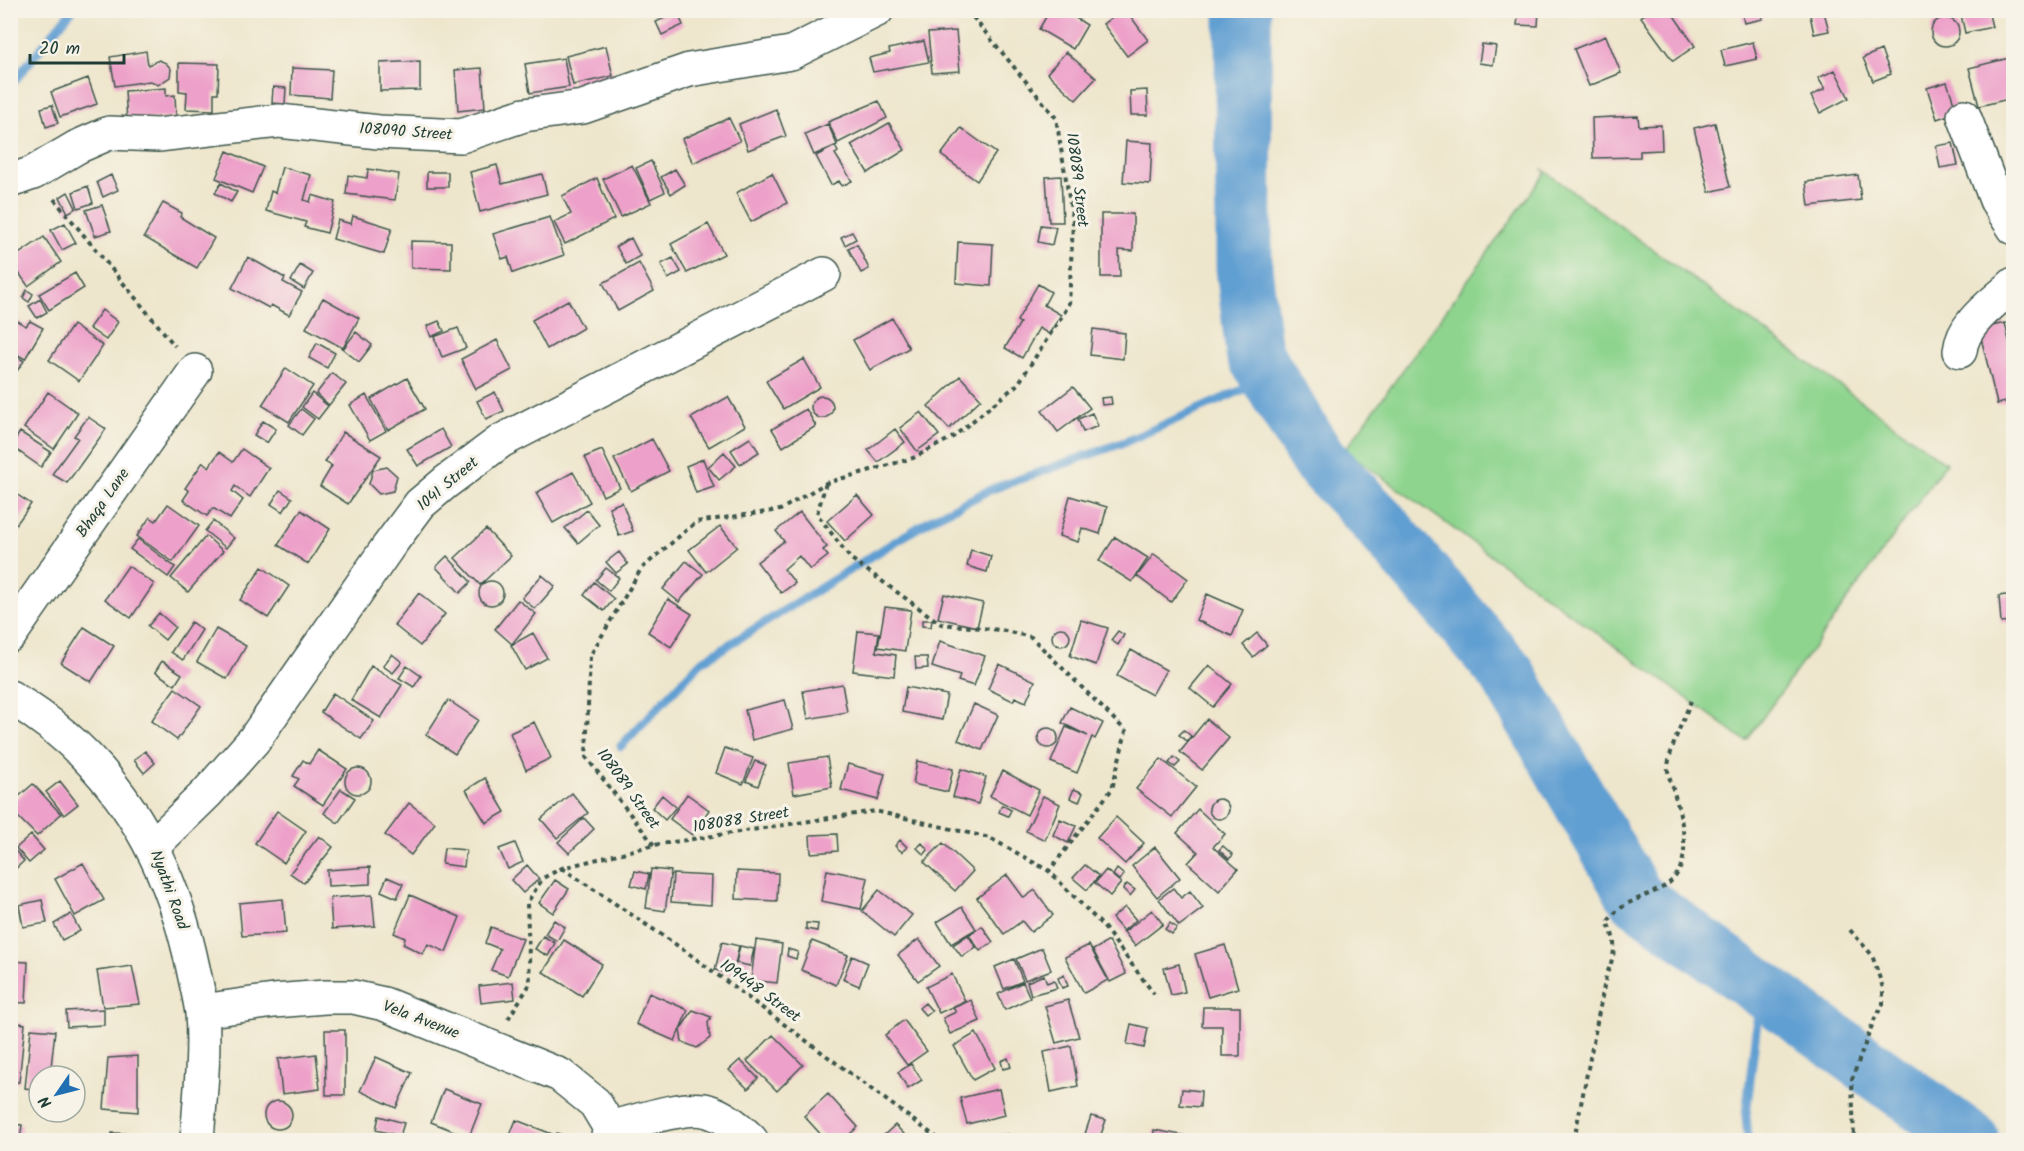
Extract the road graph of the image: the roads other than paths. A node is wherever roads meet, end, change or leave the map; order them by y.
1 (877, 10) edge
2 (1964, 116) dead end
3 (22, 177) edge
4 (2013, 228) edge
5 (824, 274) dead end
6 (2013, 284) edge
7 (1960, 351) dead end
8 (195, 371) road end
9 (10, 635) edge
10 (10, 697) edge
11 (153, 846) junction
12 (202, 1011) junction
13 (609, 1134) edge
14 (197, 1140) edge
15 (751, 1140) edge

1 - 3 street, 108090 Street
2 - 4 street
5 - 11 street, 1041 Street
6 - 7 street
8 - 9 street, Bhaqa Lane
10 - 11 street, Nyathi Road
11 - 12 street, Nyathi Road
12 - 13 street, Vela Avenue
12 - 14 street, Nyathi Road
13 - 15 street, Vela Avenue

